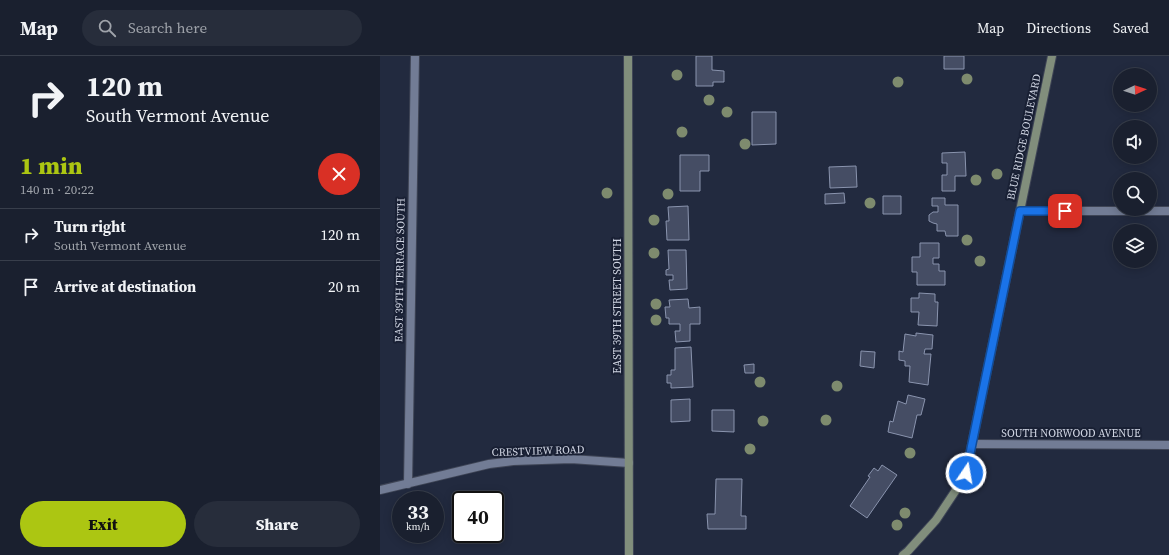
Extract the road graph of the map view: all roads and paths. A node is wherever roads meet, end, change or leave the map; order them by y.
1 (415, 56) edge
2 (628, 56) edge
3 (1052, 56) edge
4 (1020, 211) junction
5 (1169, 211) edge
6 (972, 444) junction
7 (1169, 445) edge
8 (629, 463) junction
9 (408, 484) junction
10 (380, 490) edge
11 (907, 554) edge
12 (629, 555) edge

1 - 9 street, EAST 39TH TERRACE SOUTH
2 - 8 street, EAST 39TH STREET SOUTH
3 - 4 street, BLUE RIDGE BOULEVARD
4 - 5 street
4 - 6 street, BLUE RIDGE BOULEVARD
6 - 7 street, SOUTH NORWOOD AVENUE
6 - 11 street, BLUE RIDGE BOULEVARD
8 - 9 street, CRESTVIEW ROAD
8 - 12 street, EAST 39TH STREET SOUTH
9 - 10 street, CRESTVIEW ROAD

